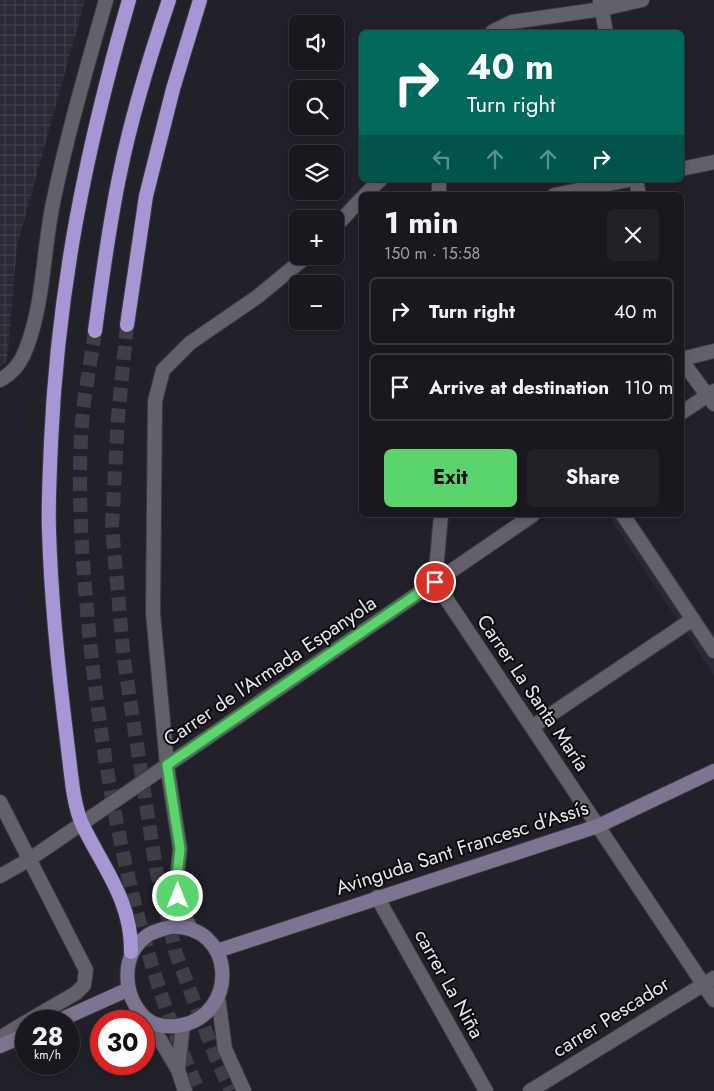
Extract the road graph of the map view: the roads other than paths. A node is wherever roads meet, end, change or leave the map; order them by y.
1 (106, 0) edge
2 (129, 0) edge
3 (169, 0) edge
4 (200, 0) edge
5 (642, 0) edge
6 (601, 4) edge
7 (496, 30) edge
8 (606, 30) edge
9 (714, 162) edge
10 (684, 168) edge
11 (378, 182) edge
12 (618, 182) edge
13 (368, 192) edge
14 (569, 192) edge
15 (359, 201) edge
16 (344, 217) edge
17 (296, 265) edge
18 (128, 325) tunnel mouth
19 (95, 331) tunnel mouth
20 (714, 351) edge
21 (684, 358) edge
22 (684, 363) edge
23 (0, 380) edge
24 (712, 397) edge
25 (684, 411) edge
26 (441, 517) edge
27 (530, 517) edge
28 (624, 517) edge
29 (435, 582) junction
30 (693, 619) junction
31 (714, 651) edge
32 (532, 727) junction
33 (167, 765) junction
34 (714, 771) edge
35 (0, 802) edge
36 (82, 824) junction
37 (598, 826) junction
38 (30, 859) junction
39 (0, 876) edge
40 (377, 897) junction
41 (191, 929) junction
42 (217, 951) junction
43 (131, 952) junction
44 (709, 981) edge
45 (129, 988) junction
46 (218, 997) junction
47 (714, 1000) edge
48 (47, 1010) edge
49 (139, 1010) edge
50 (80, 1011) edge
51 (155, 1023) edge
52 (183, 1025) junction
53 (15, 1029) edge
54 (155, 1031) edge
55 (0, 1038) edge
56 (15, 1040) edge
57 (0, 1046) edge
58 (178, 1070) junction
59 (185, 1091) edge
60 (244, 1091) edge
61 (486, 1091) edge
62 (530, 1091) edge

1 - 23 street
2 - 36 highway
3 - 19 highway
4 - 18 highway
5 - 6 street
6 - 7 street
6 - 8 street
9 - 10 street
11 - 13 street
12 - 14 street
15 - 16 street
17 - 33 street
20 - 21 street
22 - 24 street
24 - 25 street
26 - 29 street
27 - 29 street, Carrer de l'Armada Espanyola
28 - 30 street
29 - 32 street, Carrer La Santa María
29 - 33 street, Carrer de l'Armada Espanyola
30 - 31 street
30 - 32 street
32 - 37 street, Carrer La Santa María
33 - 36 street, Carrer de l'Armada Espanyola
33 - 41 street
34 - 37 main road, Avinguda Sant Francesc d’Assís
35 - 38 street
36 - 38 street, Carrer de l'Armada Espanyola
36 - 43 highway
37 - 40 main road, Avinguda Sant Francesc d’Assís
37 - 44 street, Carrer La Santa María
38 - 39 street, Carrer de l'Armada Espanyola
38 - 48 street
40 - 42 main road, Avinguda Sant Francesc d’Assís
40 - 61 street, carrer La Niña
41 - 42 main road
41 - 43 main road
42 - 46 main road
43 - 45 main road
44 - 47 street, Carrer La Santa María
44 - 62 street, carrer Pescador
45 - 49 main road
45 - 50 main road
46 - 52 main road
46 - 60 street
51 - 52 main road
52 - 58 street
53 - 55 street
54 - 58 street
56 - 57 main road
58 - 59 street

